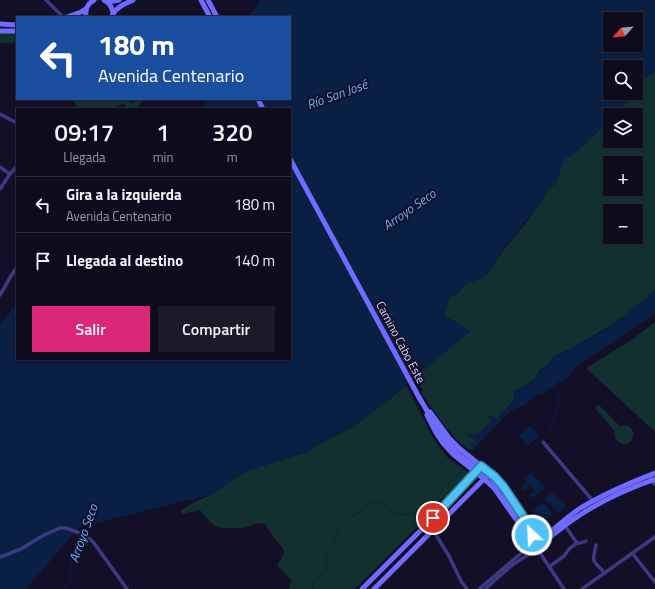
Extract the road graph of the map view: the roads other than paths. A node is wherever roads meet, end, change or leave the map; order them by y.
1 (46, 0) edge
2 (94, 0) edge
3 (105, 0) edge
4 (119, 0) edge
5 (133, 0) edge
6 (201, 0) edge
7 (208, 0) edge
8 (86, 9) junction
9 (62, 16) edge
10 (70, 16) edge
11 (86, 16) edge
12 (113, 16) edge
13 (209, 16) edge
14 (216, 16) edge
15 (0, 24) edge
16 (16, 25) edge
17 (0, 31) edge
18 (16, 31) edge
19 (2, 115) edge
20 (0, 118) edge
21 (16, 122) edge
22 (291, 161) edge
23 (0, 167) edge
24 (16, 167) edge
25 (10, 174) junction
26 (0, 189) edge
27 (16, 268) edge
28 (0, 295) edge
29 (419, 397) junction
30 (543, 442) dead end
31 (481, 466) junction
32 (476, 472) junction
33 (488, 476) junction
34 (653, 478) edge
35 (593, 501) junction
36 (446, 517) junction
37 (570, 519) junction
38 (565, 526) junction
39 (527, 531) junction
40 (655, 537) edge
41 (537, 539) junction
42 (586, 541) dead end
43 (577, 543) junction
44 (529, 544) junction
45 (543, 545) junction
46 (596, 546) dead end
47 (537, 552) junction
48 (632, 553) junction
49 (0, 557) edge
50 (549, 567) junction
51 (605, 573) junction
52 (655, 582) edge
53 (127, 589) edge
54 (362, 589) edge
55 (374, 589) edge
56 (467, 589) edge
57 (479, 589) edge
58 (485, 589) edge
59 (564, 589) edge
60 (582, 589) edge

1 - 9 street
2 - 8 main road
3 - 4 main road
3 - 12 main road
5 - 12 main road
6 - 13 main road
7 - 14 main road
8 - 10 main road
8 - 11 main road
15 - 16 main road
17 - 18 main road
19 - 20 street
19 - 21 street
22 - 29 main road, Camino Cabo Este
23 - 25 street
24 - 25 street
25 - 26 street
27 - 28 street
29 - 31 main road, bridge
29 - 32 main road, bridge
29 - 33 main road, Camino Cabo Este, bridge
30 - 35 street
31 - 32 main road
31 - 33 main road
32 - 33 main road
32 - 54 main road
33 - 36 main road
33 - 39 main road
33 - 39 main road, Camino Cabo Este
33 - 39 main road
34 - 35 main road
34 - 37 main road
35 - 37 main road
36 - 55 main road
36 - 56 street
37 - 38 main road
37 - 41 main road
38 - 43 street
38 - 45 main road
39 - 41 main road, Camino Cabo Este
39 - 44 main road, Camino Cabo Este
40 - 48 street
41 - 44 main road
41 - 45 main road
42 - 43 street
43 - 50 street
44 - 47 main road
44 - 57 street
45 - 47 main road
46 - 51 street
47 - 50 street
47 - 58 street
48 - 51 street
48 - 52 street
49 - 53 street
50 - 59 street
51 - 60 street

